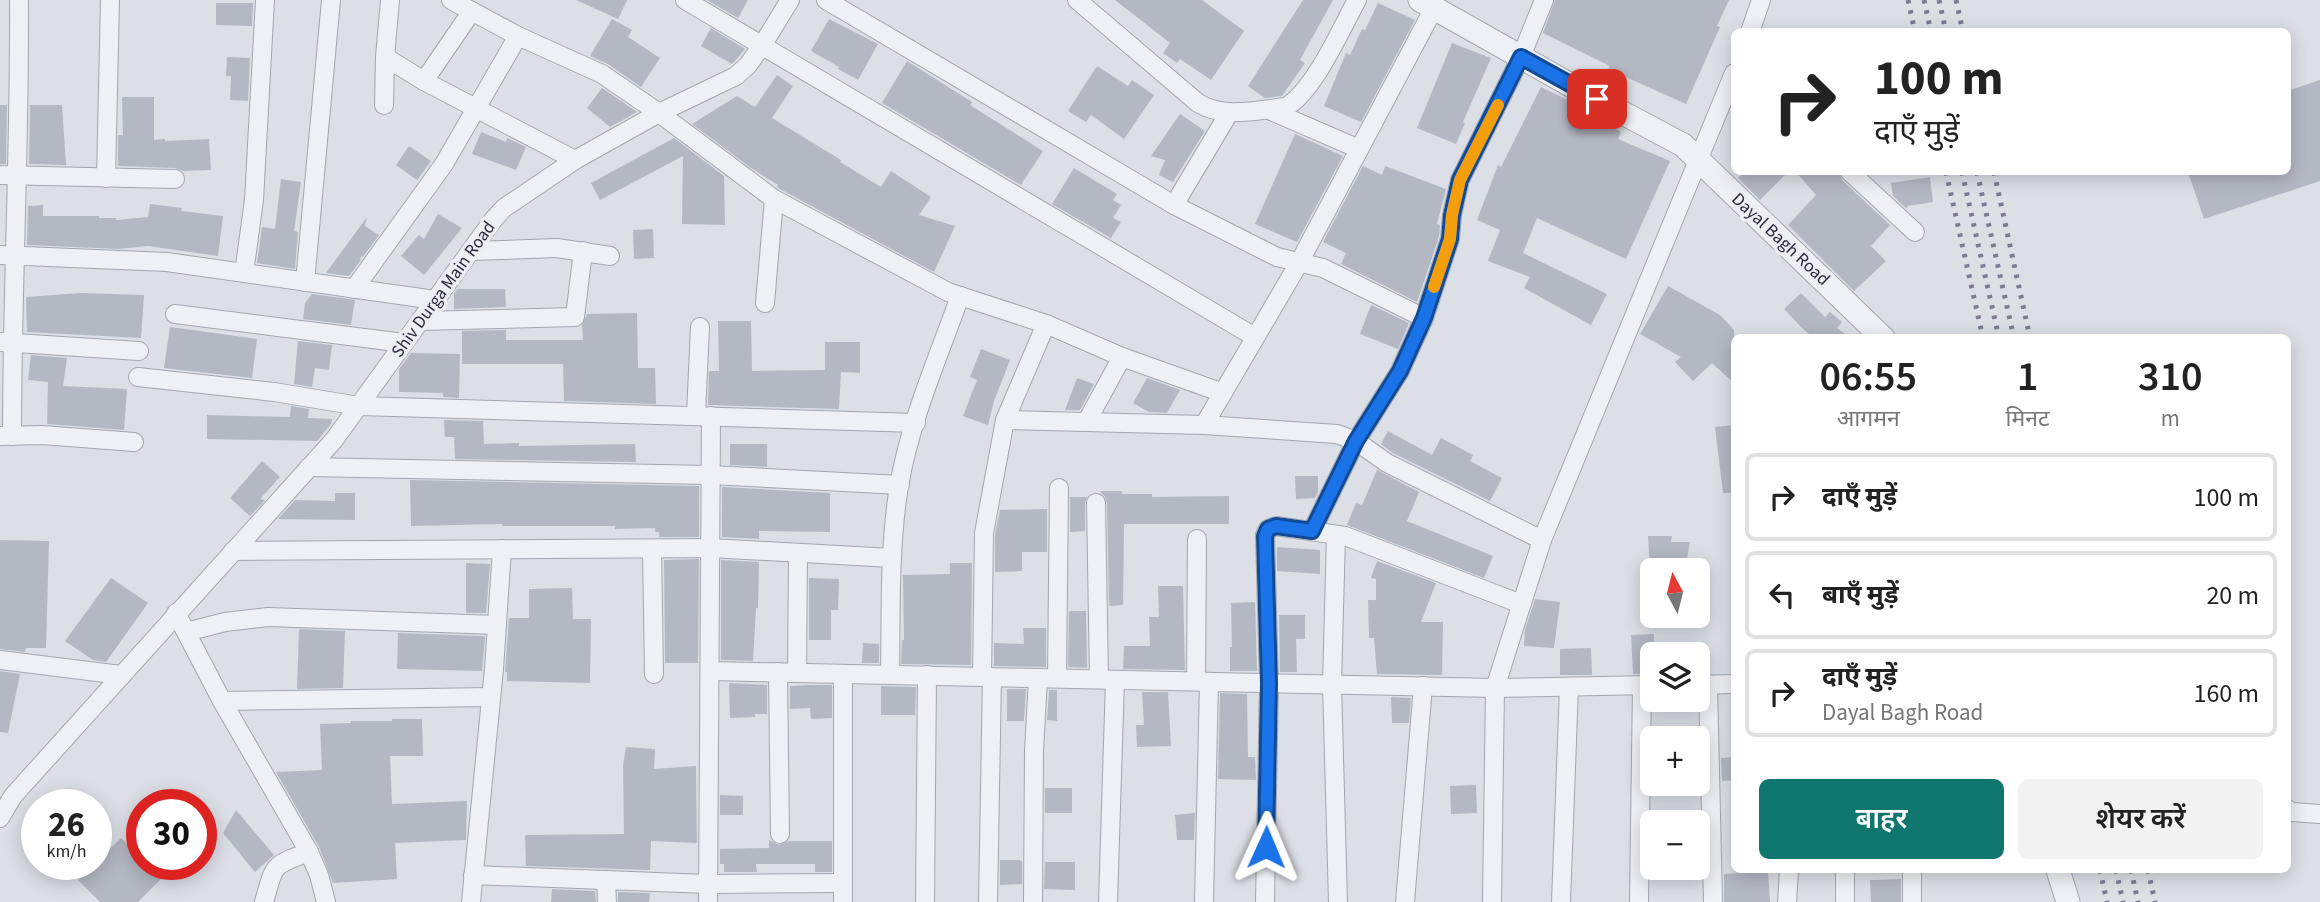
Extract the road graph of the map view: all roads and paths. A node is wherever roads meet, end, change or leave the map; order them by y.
1 (19, 0) edge
2 (110, 0) edge
3 (265, 0) edge
4 (331, 0) edge
5 (390, 0) edge
6 (451, 0) edge
7 (685, 0) edge
8 (790, 0) edge
9 (826, 0) edge
10 (1077, 0) edge
11 (1357, 0) edge
12 (1544, 0) edge
13 (1762, 0) edge
14 (1427, 4) edge
15 (472, 11) junction
16 (1752, 28) edge
17 (518, 36) junction
18 (763, 44) junction
19 (385, 57) junction
20 (1521, 57) junction
21 (1731, 81) edge
22 (425, 82) junction
23 (384, 105) dead end
24 (477, 109) junction
25 (1266, 109) junction
26 (659, 113) junction
27 (1229, 113) junction
28 (1359, 149) junction
29 (575, 160) junction
30 (1699, 161) junction
31 (9, 175) edge
32 (1853, 175) edge
33 (106, 178) junction
34 (175, 179) dead end
35 (774, 199) junction
36 (1174, 205) junction
37 (1914, 232) dead end
38 (471, 251) junction
39 (583, 251) junction
40 (8, 255) edge
41 (610, 256) dead end
42 (1300, 263) junction
43 (244, 273) junction
44 (305, 282) junction
45 (354, 289) junction
46 (960, 296) junction
47 (435, 300) junction
48 (765, 303) dead end
49 (175, 314) dead end
50 (1424, 318) junction
51 (420, 321) junction
52 (1046, 324) junction
53 (700, 327) dead end
54 (1879, 334) edge
55 (1255, 337) junction
56 (6, 342) edge
57 (404, 343) junction
58 (139, 351) dead end
59 (1122, 357) junction
60 (138, 377) dead end
61 (1223, 393) junction
62 (359, 405) junction
63 (704, 415) junction
64 (1004, 420) junction
65 (1087, 422) junction
66 (916, 423) junction
67 (1204, 425) junction
68 (6, 436) edge
69 (1356, 441) junction
70 (134, 442) dead end
71 (309, 467) junction
72 (710, 475) junction
73 (900, 485) junction
74 (1059, 488) dead end
75 (1096, 503) dead end
76 (1312, 531) junction
77 (1336, 535) junction
78 (1197, 539) dead end
79 (1542, 540) junction
80 (710, 548) junction
81 (502, 549) junction
82 (652, 549) junction
83 (233, 551) junction
84 (798, 553) junction
85 (892, 558) junction
86 (1521, 604) junction
87 (176, 613) junction
88 (497, 625) junction
89 (186, 632) junction
90 (0, 660) edge
91 (710, 671) junction
92 (788, 673) junction
93 (654, 674) dead end
94 (843, 674) junction
95 (121, 675) junction
96 (890, 675) junction
97 (928, 676) junction
98 (987, 677) junction
99 (1038, 678) junction
100 (1057, 678) junction
101 (1107, 679) junction
102 (1203, 682) junction
103 (1269, 683) junction
104 (1332, 684) junction
105 (1731, 684) edge
106 (1640, 685) edge
107 (1710, 685) edge
108 (1423, 687) junction
109 (1569, 687) junction
110 (1495, 688) junction
111 (491, 697) junction
112 (222, 701) junction
113 (1646, 712) edge
114 (1704, 712) edge
115 (2291, 811) edge
116 (2320, 814) edge
117 (0, 818) edge
118 (780, 834) dead end
119 (309, 852) junction
120 (1788, 873) edge
121 (1845, 873) edge
122 (1912, 873) edge
123 (2059, 873) edge
124 (473, 875) junction
125 (606, 880) junction
126 (844, 883) junction
127 (708, 884) junction
128 (264, 902) edge
129 (326, 902) edge
130 (471, 902) edge
131 (607, 902) edge
132 (708, 902) edge
133 (843, 902) edge
134 (925, 902) edge
135 (988, 902) edge
136 (1033, 902) edge
137 (1108, 902) edge
138 (1204, 902) edge
139 (1265, 902) edge
140 (1338, 902) edge
141 (1405, 902) edge
142 (1492, 902) edge
143 (1561, 902) edge
144 (1639, 902) edge
145 (1713, 902) edge
146 (1787, 902) edge
147 (1844, 902) edge
148 (1912, 902) edge
149 (2068, 902) edge

1 - 31 street
2 - 33 street
3 - 43 street
4 - 44 street
5 - 19 street
6 - 15 street
7 - 18 street
8 - 18 street, Shiv Durga Main Road
9 - 36 street
10 - 27 street
11 - 25 street
12 - 20 street
13 - 16 street
14 - 20 street, Dayal Bagh Road
14 - 28 street
15 - 17 street
15 - 22 street
17 - 24 street
17 - 26 street
18 - 26 street, Shiv Durga Main Road
18 - 55 street
19 - 22 street
19 - 23 street
20 - 30 street, Dayal Bagh Road
20 - 50 street
21 - 30 street
22 - 24 street
24 - 29 street
24 - 45 street
25 - 27 street
25 - 28 street
26 - 29 street, Shiv Durga Main Road
26 - 35 street
27 - 36 street
28 - 42 street
29 - 38 street, Shiv Durga Main Road
30 - 54 street, Dayal Bagh Road
30 - 79 street
31 - 33 street
31 - 40 street
32 - 37 street
33 - 34 street
35 - 46 street
35 - 48 street
36 - 42 street
38 - 39 street
38 - 47 street, Shiv Durga Main Road
39 - 41 street
39 - 51 street
40 - 43 street
40 - 56 street
42 - 50 street
42 - 55 street
43 - 44 street
44 - 45 street
45 - 47 street
46 - 52 street
46 - 66 street
47 - 51 street, Shiv Durga Main Road
49 - 57 street
50 - 69 street
51 - 57 street, Shiv Durga Main Road
52 - 59 street
52 - 64 street
53 - 63 street
55 - 61 street
56 - 58 street
56 - 68 street
57 - 62 street, Shiv Durga Main Road
59 - 61 street
59 - 65 street
60 - 62 street
61 - 67 street
62 - 63 street
62 - 71 street, Shiv Durga Main Road
63 - 66 street
63 - 72 street
64 - 65 street
64 - 98 street
65 - 67 street
66 - 73 street
67 - 69 street
68 - 70 street
69 - 76 street
69 - 79 street
71 - 72 street
71 - 83 street, Shiv Durga Main Road
72 - 73 street
72 - 80 street
73 - 85 street
74 - 100 street
75 - 101 street
76 - 77 street
76 - 103 street
77 - 86 street
77 - 104 street
78 - 102 street
79 - 86 street
80 - 82 street
80 - 84 street
80 - 91 street
81 - 82 street
81 - 83 street
81 - 88 street
82 - 93 street
83 - 87 street, Shiv Durga Main Road
84 - 85 street
84 - 92 street
85 - 96 street
86 - 110 street
87 - 89 street
87 - 95 street, Shiv Durga Main Road
88 - 89 street
88 - 111 street
89 - 112 street
90 - 95 street
91 - 92 street
91 - 127 street
92 - 94 street
92 - 118 street
94 - 96 street
94 - 126 street
95 - 117 street, Shiv Durga Main Road
96 - 97 street
97 - 98 street
97 - 134 street
98 - 99 street
98 - 135 street
99 - 100 street
99 - 136 street
100 - 101 street
101 - 102 street
101 - 137 street
102 - 103 street
102 - 138 street
103 - 104 street
103 - 139 street
104 - 108 street
104 - 140 street
105 - 107 street
106 - 109 street
108 - 110 street
108 - 141 street
109 - 110 street
109 - 143 street
110 - 142 street
111 - 112 street
111 - 124 street
112 - 119 street
113 - 144 street
114 - 145 street
115 - 116 street
119 - 128 street
119 - 129 street
120 - 146 street
121 - 147 street
122 - 148 street
123 - 149 street
124 - 125 street
124 - 130 street
125 - 127 street
125 - 131 street
126 - 127 street
126 - 133 street
127 - 132 street

